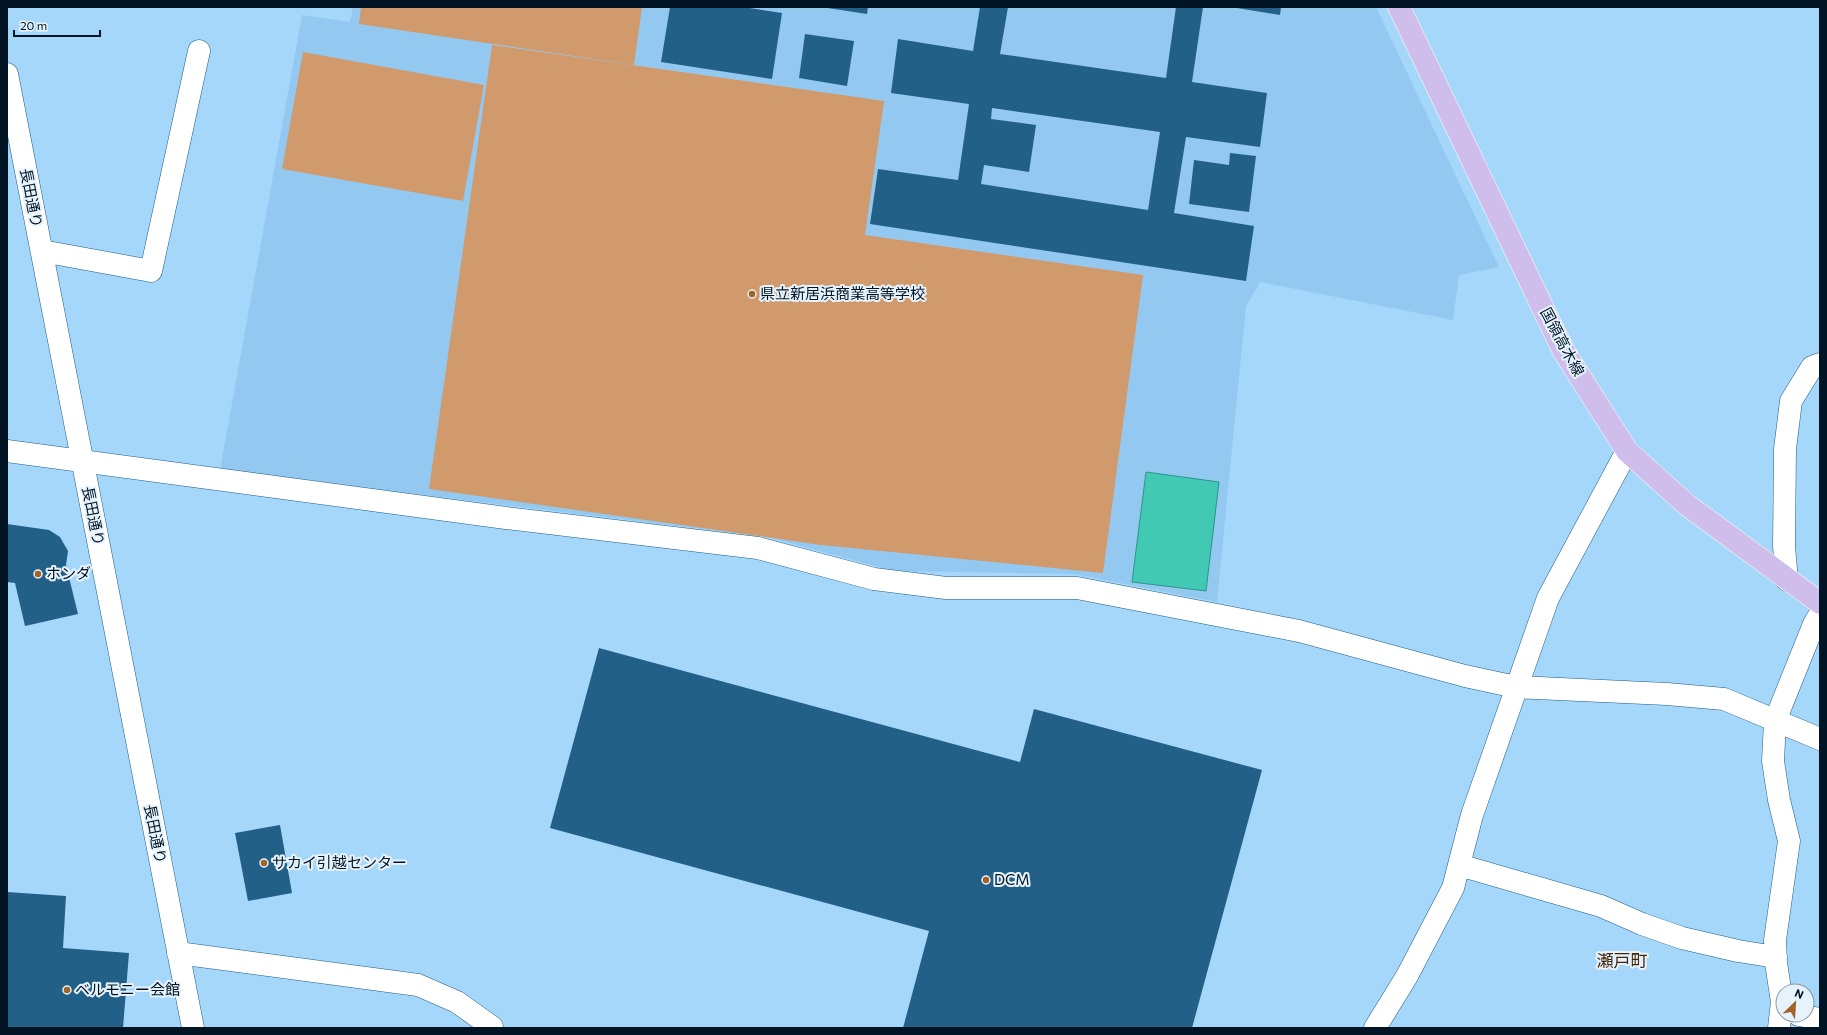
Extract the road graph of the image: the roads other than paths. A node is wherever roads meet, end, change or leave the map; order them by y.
1 (1399, 7) edge
2 (199, 51) dead end
3 (7, 74) edge
4 (42, 251) junction
5 (1820, 364) edge
6 (7, 451) edge
7 (1627, 451) junction
8 (82, 461) junction
9 (1787, 580) junction
10 (1820, 603) edge
11 (1820, 614) edge
12 (1516, 688) junction
13 (1775, 721) junction
14 (1820, 739) edge
15 (1459, 865) junction
16 (178, 953) junction
17 (1776, 957) junction
18 (1779, 983) edge
19 (492, 1027) dead end
20 (193, 1028) edge
21 (1375, 1028) edge

1 - 7 main road, 国領高木線
2 - 4 street
3 - 4 street, 長田通り
4 - 8 street, 長田通り
5 - 9 street
6 - 8 street
7 - 9 main road, 国領高木線
7 - 12 street
8 - 12 street
8 - 16 street, 長田通り
9 - 10 main road, 国領高木線
11 - 13 street
12 - 13 street
12 - 15 street
13 - 14 street
13 - 17 street
15 - 17 street
15 - 21 street
16 - 19 street
16 - 20 street, 長田通り
17 - 18 street

